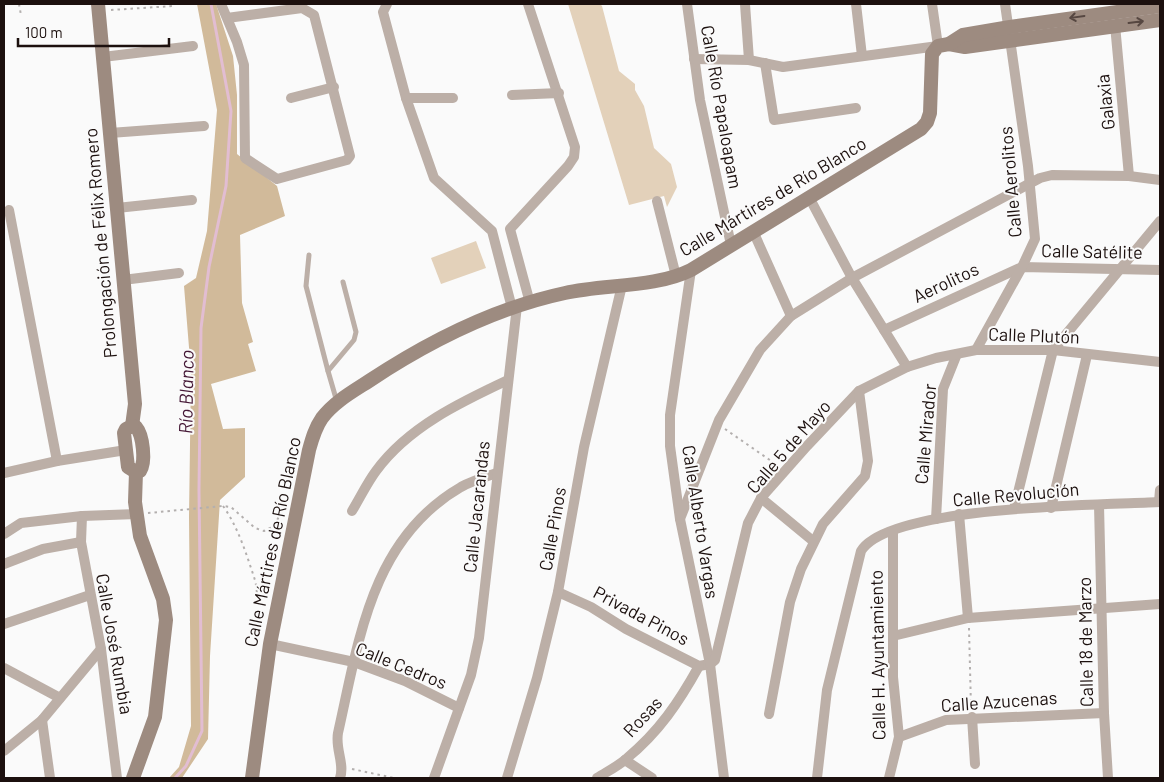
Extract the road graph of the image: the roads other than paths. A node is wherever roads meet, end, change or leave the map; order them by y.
1 (221, 4) edge
2 (387, 4) edge
3 (528, 4) edge
4 (687, 4) edge
5 (744, 4) edge
6 (856, 4) edge
7 (932, 4) edge
8 (1005, 4) edge
9 (1160, 6) edge
10 (98, 7) edge
11 (1114, 13) edge
12 (227, 18) junction
13 (1160, 20) edge
14 (1011, 33) junction
15 (944, 45) junction
16 (193, 46) dead end
17 (862, 56) junction
18 (103, 57) junction
19 (694, 59) junction
20 (749, 60) junction
21 (766, 63) junction
22 (334, 87) junction
23 (559, 93) junction
24 (512, 95) dead end
25 (291, 98) dead end
26 (406, 98) junction
27 (453, 98) dead end
28 (856, 108) dead end
29 (204, 126) dead end
30 (110, 133) junction
31 (1129, 176) junction
32 (1160, 180) edge
33 (1030, 182) junction
34 (810, 197) junction
35 (192, 200) dead end
36 (657, 201) dead end
37 (117, 208) junction
38 (9, 210) dead end
39 (1160, 221) edge
40 (753, 232) junction
41 (731, 245) junction
42 (309, 255) dead end
43 (1022, 267) junction
44 (1120, 268) junction
45 (691, 270) junction
46 (1160, 270) edge
47 (179, 273) dead end
48 (676, 276) junction
49 (852, 278) junction
50 (123, 280) junction
51 (343, 282) dead end
52 (622, 284) junction
53 (520, 306) junction
54 (790, 316) junction
55 (884, 330) junction
56 (976, 350) junction
57 (1053, 350) junction
58 (957, 354) junction
59 (1088, 355) junction
60 (1160, 362) edge
61 (907, 367) junction
62 (328, 371) junction
63 (508, 380) junction
64 (859, 391) junction
65 (337, 402) junction
66 (132, 426) junction
67 (126, 450) junction
68 (57, 461) junction
69 (136, 472) junction
70 (4, 473) edge
71 (497, 473) junction
72 (1160, 490) edge
73 (762, 498) junction
74 (1160, 502) edge
75 (1098, 504) junction
76 (1051, 508) junction
77 (1014, 509) junction
78 (352, 511) dead end
79 (136, 514) junction
80 (960, 514) junction
81 (82, 516) junction
82 (680, 519) junction
83 (936, 519) junction
84 (893, 531) junction
85 (4, 534) edge
86 (813, 541) junction
87 (81, 542) junction
88 (4, 564) edge
89 (558, 592) junction
90 (90, 594) junction
91 (1160, 604) edge
92 (1102, 607) junction
93 (969, 623) junction
94 (4, 624) edge
95 (893, 636) junction
96 (270, 644) junction
97 (102, 649) junction
98 (354, 662) junction
99 (705, 665) junction
100 (4, 668) edge
101 (60, 698) junction
102 (459, 708) junction
103 (1104, 713) junction
104 (769, 714) dead end
105 (972, 717) junction
106 (42, 720) junction
107 (899, 737) junction
108 (4, 750) edge
109 (626, 760) junction
110 (975, 764) dead end
111 (50, 778) edge
112 (117, 778) edge
113 (133, 778) edge
114 (252, 778) edge
115 (340, 778) edge
116 (434, 778) edge
117 (508, 778) edge
118 (597, 778) edge
119 (652, 778) edge
120 (724, 778) edge
121 (817, 778) edge
122 (889, 778) edge
123 (1108, 778) edge

1 - 12 street
2 - 26 street
3 - 23 street
4 - 19 street, Calle Río Papaloapam
5 - 20 street
6 - 17 street
7 - 15 street
8 - 14 street, Calle Aerolitos
9 - 11 main road
10 - 18 main road, Prolongación de Félix Romero
11 -> 13 main road
11 - 14 main road
11 - 31 street, Galaxia
12 - 22 street
12 - 22 street
14 - 15 main road
14 - 33 street, Calle Aerolitos
15 - 17 street
15 - 34 main road, Calle Mártires de Río Blanco
16 - 18 street
17 - 21 street
18 - 30 main road, Prolongación de Félix Romero
19 - 20 street
19 - 41 street, Calle Río Papaloapam
20 - 21 street
21 - 28 street
22 - 25 street
23 - 24 street
23 - 53 street
26 - 27 street
26 - 53 street
29 - 30 street
30 - 37 main road, Prolongación de Félix Romero
31 - 32 street
31 - 33 street
33 - 43 street, Calle Aerolitos
33 - 49 street
34 - 40 main road, Calle Mártires de Río Blanco
34 - 49 street
35 - 37 street
36 - 48 street
37 - 50 main road, Prolongación de Félix Romero
38 - 68 street
39 - 44 street
40 - 41 main road, Calle Mártires de Río Blanco
40 - 54 street
41 - 45 main road, Calle Mártires de Río Blanco
42 - 62 lane
43 - 44 street, Calle Satélite
43 - 55 street, Aerolitos
43 - 56 street, Calle Aerolitos
44 - 46 street, Calle Satélite
44 - 57 street
45 - 48 main road, Calle Mártires de Río Blanco
45 - 82 street, Calle Alberto Vargas
47 - 50 street
48 - 52 main road, Calle Mártires de Río Blanco
49 - 54 street
49 - 55 street
50 - 66 main road, Prolongación de Félix Romero
51 - 62 lane
52 - 53 main road, Calle Mártires de Río Blanco
52 - 89 street, Calle Pinos
53 - 63 street, Calle Jacarandas
53 - 65 main road, Calle Mártires de Río Blanco
54 - 82 street
55 - 61 street
56 - 57 street, Calle Plutón
56 - 58 street, Calle Plutón
57 - 59 street, Calle Plutón
57 - 77 street
58 - 61 street, Calle Plutón
58 - 83 street, Calle Mirador
59 - 60 street, Calle Plutón
59 - 76 street
61 - 64 street, Calle 5 de Mayo
62 - 65 lane
63 - 71 street, Calle Jacarandas
63 - 78 street
64 - 73 street, Calle 5 de Mayo
64 - 86 street
65 - 96 main road, Calle Mártires de Río Blanco
66 - 67 main road, Prolongación de Félix Romero
66 - 69 main road
67 - 68 street
67 - 69 main road
68 - 70 street
69 - 79 main road
71 - 98 street
71 - 102 street, Calle Jacarandas
72 - 74 street
73 - 86 street
73 - 99 street, Calle 5 de Mayo
74 - 75 street, Calle Revolución
75 - 76 street, Calle Revolución
75 - 92 street, Calle 18 de Marzo
76 - 77 street, Calle Revolución
77 - 80 street, Calle Revolución
79 - 81 street
79 - 113 main road
80 - 83 street, Calle Revolución
80 - 93 street
81 - 85 street
81 - 87 street, Calle José Rumbia
82 - 99 street, Calle Alberto Vargas
83 - 84 street, Calle Revolución
84 - 95 street, Calle H. Ayuntamiento
84 - 121 street, Calle Revolución
86 - 104 street
87 - 88 street
87 - 90 street, Calle José Rumbia
89 - 99 street, Privada Pinos
89 - 117 street, Calle Pinos
90 - 94 street
90 - 97 street, Calle José Rumbia
91 - 92 street
92 - 93 street
92 - 103 street, Calle 18 de Marzo
93 - 95 street
95 - 107 street, Calle H. Ayuntamiento
96 - 98 street, Calle Cedros
96 - 114 main road, Calle Mártires de Río Blanco
97 - 101 street
97 - 112 street, Calle José Rumbia
98 - 102 street, Calle Cedros
98 - 115 street
99 - 109 street, Rosas
99 - 120 street, Calle Alberto Vargas
100 - 101 street
101 - 106 street
102 - 116 street, Calle Jacarandas
103 - 105 street, Calle Azucenas
103 - 123 street, Calle 18 de Marzo
105 - 107 street, Calle Azucenas
105 - 110 street
106 - 108 street
106 - 111 street
107 - 122 street, Calle H. Ayuntamiento
109 - 118 street, Rosas
109 - 119 street

